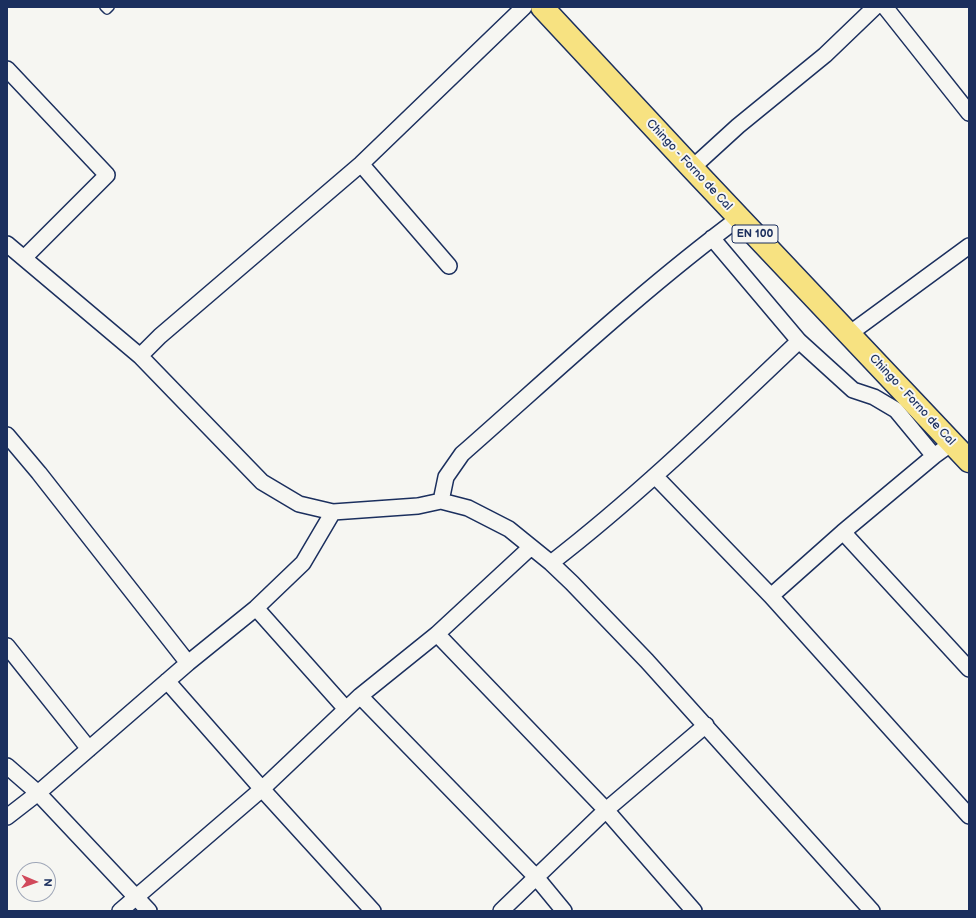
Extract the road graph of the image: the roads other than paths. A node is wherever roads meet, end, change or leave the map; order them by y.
1 (104, 7) edge
2 (110, 7) edge
3 (524, 7) edge
4 (542, 7) edge
5 (875, 7) edge
6 (885, 7) edge
7 (7, 69) edge
8 (969, 113) edge
9 (362, 164) junction
10 (692, 168) junction
11 (739, 218) junction
12 (712, 238) junction
13 (7, 244) edge
14 (969, 246) edge
15 (24, 258) junction
16 (449, 266) dead end
17 (849, 334) junction
18 (799, 341) junction
19 (140, 356) junction
20 (7, 435) edge
21 (952, 443) junction
22 (934, 456) junction
23 (969, 461) edge
24 (655, 476) junction
25 (441, 501) junction
26 (333, 512) junction
27 (844, 532) junction
28 (531, 547) junction
29 (551, 563) junction
30 (771, 596) junction
31 (256, 608) junction
32 (437, 634) junction
33 (7, 646) edge
34 (188, 663) junction
35 (968, 667) edge
36 (167, 682) junction
37 (360, 696) junction
38 (346, 709) junction
39 (706, 725) junction
40 (89, 749) junction
41 (7, 766) edge
42 (262, 789) junction
43 (38, 793) junction
44 (606, 810) junction
45 (969, 816) edge
46 (7, 817) edge
47 (536, 877) junction
48 (136, 896) junction
49 (865, 908) edge
50 (120, 911) edge
51 (149, 911) edge
52 (372, 911) edge
53 (501, 911) edge
54 (564, 911) edge
55 (694, 911) edge

1 - 2 lane
3 - 9 street
4 - 10 main road, Chingo - Forno de Cal / EN 100
5 - 10 street
6 - 8 street
7 - 15 street
9 - 16 street
9 - 19 street
10 - 11 main road, Chingo - Forno de Cal / EN 100
11 - 12 street
11 - 17 main road, Chingo - Forno de Cal / EN 100
12 - 18 street
12 - 25 street
13 - 15 street
14 - 17 street
15 - 19 street
17 - 21 main road, Chingo - Forno de Cal / EN 100
18 - 22 street
18 - 24 street
19 - 26 street
20 - 34 street
21 - 22 street
21 - 23 main road, Chingo - Forno de Cal / EN 100
22 - 27 street
24 - 29 street
24 - 30 street
25 - 26 street
25 - 28 street
26 - 31 street
27 - 30 street
27 - 35 street
28 - 29 street
28 - 32 street
29 - 39 street
30 - 45 street
31 - 34 street
31 - 38 street
32 - 37 street
32 - 44 street
33 - 40 street
34 - 36 street
36 - 40 street
36 - 42 street
37 - 38 street
37 - 47 street
38 - 42 street
39 - 44 street
39 - 49 street
40 - 43 street
41 - 43 street
42 - 48 street
42 - 52 street
43 - 46 street
43 - 48 street
44 - 47 street
44 - 55 street
47 - 53 street
47 - 54 street
48 - 50 street
48 - 51 street

